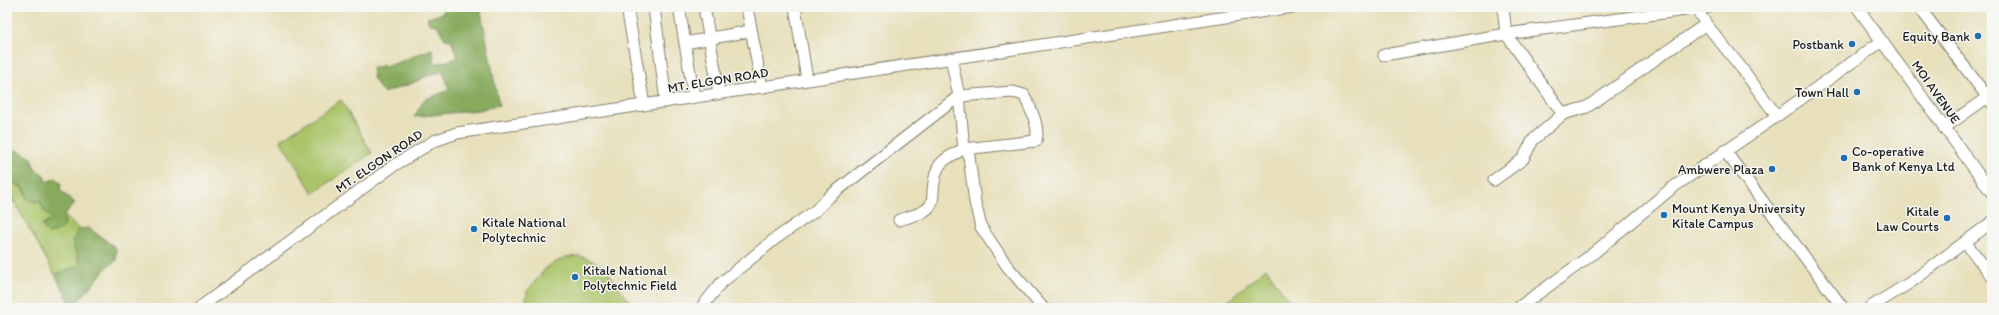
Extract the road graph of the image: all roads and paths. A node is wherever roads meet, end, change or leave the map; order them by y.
1 (627, 7) edge
2 (654, 7) edge
3 (679, 7) edge
4 (704, 7) edge
5 (747, 7) edge
6 (795, 7) edge
7 (1293, 7) edge
8 (1503, 7) edge
9 (1709, 7) edge
10 (1857, 7) edge
11 (1919, 7) edge
12 (1695, 8) edge
13 (1706, 24) junction
14 (750, 31) junction
15 (1506, 34) junction
16 (710, 38) junction
17 (1882, 40) junction
18 (685, 43) junction
19 (1384, 55) dead end
20 (951, 58) junction
21 (807, 79) junction
22 (762, 88) junction
23 (719, 93) junction
24 (959, 96) junction
25 (694, 97) junction
26 (1990, 98) edge
27 (666, 102) junction
28 (644, 105) junction
29 (1562, 114) junction
30 (1777, 116) junction
31 (1944, 128) junction
32 (966, 149) junction
33 (1725, 151) junction
34 (1494, 180) dead end
35 (1992, 193) edge
36 (899, 220) dead end
37 (1992, 222) edge
38 (1965, 242) junction
39 (1992, 276) edge
40 (199, 308) edge
41 (701, 308) edge
42 (1043, 308) edge
43 (1518, 308) edge
44 (1843, 308) edge
45 (1869, 308) edge

1 - 28 street
2 - 27 street
3 - 18 street
4 - 16 street
5 - 14 street
6 - 21 street
7 - 20 street, MT. ELGON ROAD
8 - 15 street
9 - 12 street
10 - 17 street, MOI AVENUE
11 - 26 street
12 - 13 street
12 - 15 street
13 - 29 street
13 - 30 street
14 - 16 street
14 - 22 street
15 - 19 street
15 - 29 street
16 - 18 street
16 - 23 street
17 - 30 street
17 - 31 street, MOI AVENUE
18 - 25 street
20 - 21 street, MT. ELGON ROAD
20 - 24 street
21 - 22 street, MT. ELGON ROAD
22 - 23 street, MT. ELGON ROAD
23 - 25 street, MT. ELGON ROAD
24 - 32 street
24 - 32 street
24 - 41 street
25 - 27 street, MT. ELGON ROAD
26 - 31 street
27 - 28 street, MT. ELGON ROAD
28 - 40 street, MT. ELGON ROAD
29 - 34 street
30 - 33 street
31 - 35 street, MOI AVENUE
32 - 36 street
32 - 42 street
33 - 43 street
33 - 44 street
37 - 38 street
38 - 39 street
38 - 45 street

